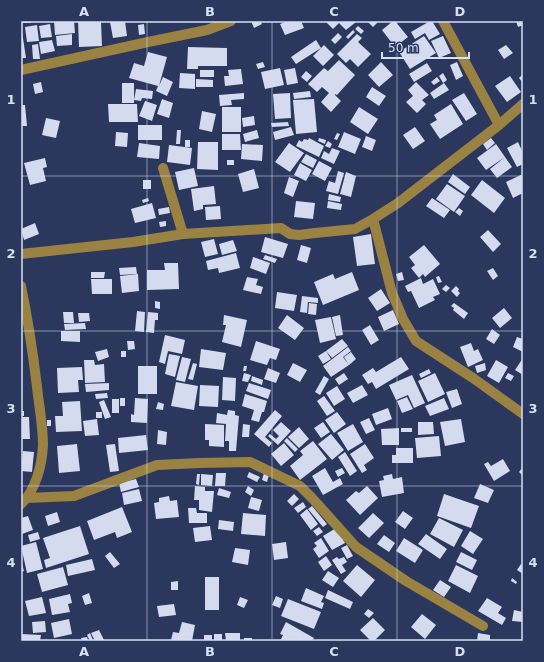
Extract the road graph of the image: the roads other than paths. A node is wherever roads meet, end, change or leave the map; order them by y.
1 (231, 21) edge
2 (443, 21) edge
3 (21, 70) edge
4 (523, 104) edge
5 (499, 125) junction
6 (163, 168) dead end
7 (373, 219) junction
8 (183, 234) junction
9 (21, 254) edge
10 (21, 286) edge
11 (523, 414) edge
12 (24, 501) edge
13 (482, 626) dead end

1 - 3 street
2 - 5 street
4 - 5 street
5 - 7 street
6 - 8 street
7 - 8 street
7 - 11 street
8 - 9 street
10 - 12 street
12 - 13 street

